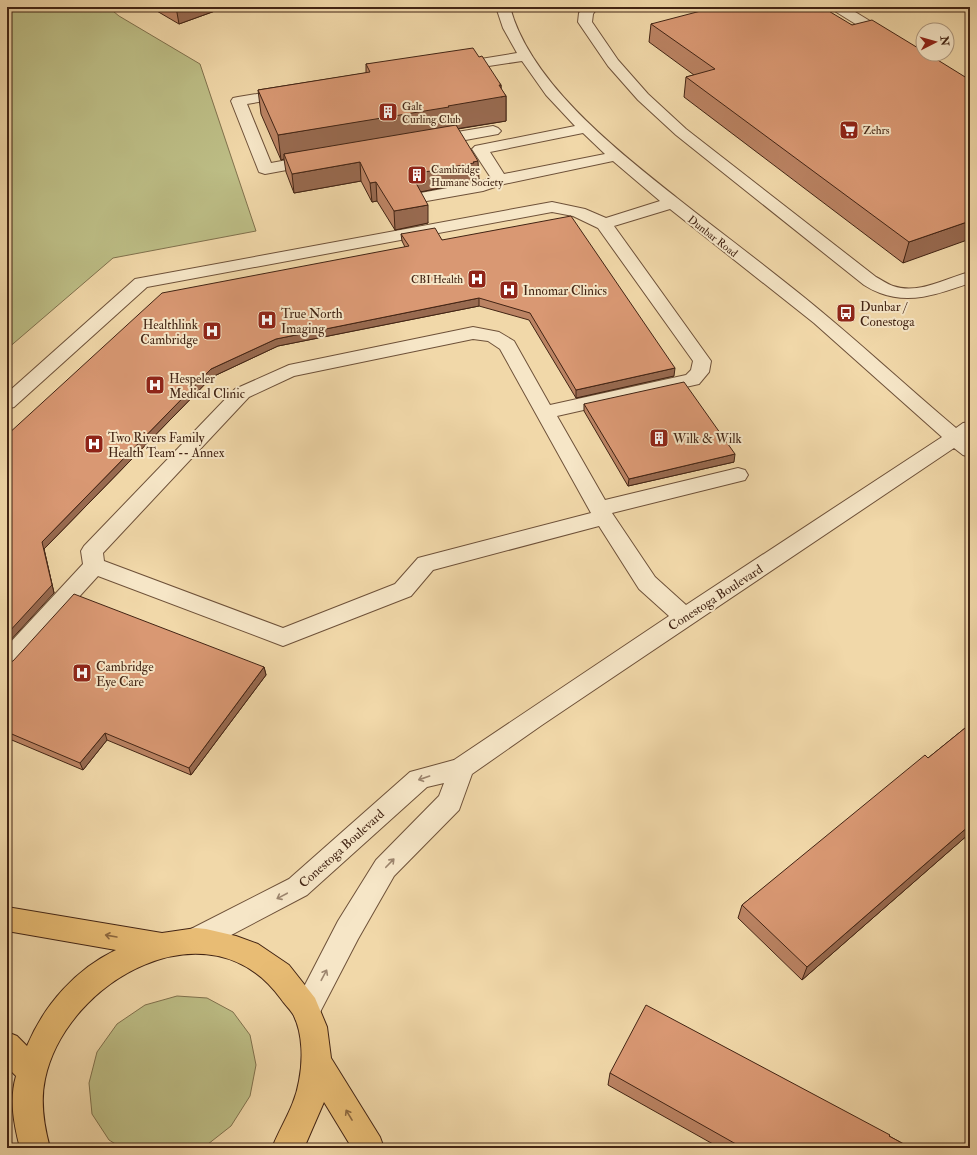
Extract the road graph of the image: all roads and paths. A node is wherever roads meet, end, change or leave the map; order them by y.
1 (503, 7) edge
2 (591, 7) edge
3 (838, 7) edge
4 (898, 44) edge
5 (526, 56) junction
6 (440, 70) edge
7 (300, 92) edge
8 (586, 128) junction
9 (493, 131) dead end
10 (480, 149) junction
11 (616, 156) junction
12 (326, 158) edge
13 (500, 180) junction
14 (421, 198) edge
15 (671, 203) junction
16 (604, 224) junction
17 (970, 277) edge
18 (7, 403) edge
19 (545, 412) junction
20 (965, 439) edge
21 (738, 475) dead end
22 (602, 513) junction
23 (94, 566) junction
24 (685, 617) junction
25 (7, 660) edge
26 (461, 768) junction
27 (7, 919) edge
28 (197, 940) junction
29 (163, 945) junction
30 (306, 1010) junction
31 (7, 1046) edge
32 (317, 1063) junction
33 (31, 1071) junction
34 (35, 1148) edge
35 (287, 1148) edge
36 (369, 1148) edge

1 - 5 street, Dunbar Road
2 - 17 street
3 - 4 street
5 - 6 street
5 - 8 street, Dunbar Road
7 - 12 street
8 - 10 street
8 - 11 street, Dunbar Road
9 - 10 street
10 - 13 street
11 - 13 street
11 - 15 street, Dunbar Road
13 - 14 street
15 - 16 street
15 - 20 street, Dunbar Road
16 - 18 street
16 - 19 street
19 - 22 street
19 - 23 street
20 - 24 street, Conestoga Boulevard
21 - 22 street
22 - 23 street
22 - 24 street
23 - 25 street
24 - 26 street, Conestoga Boulevard
26 -> 28 street, Conestoga Boulevard
30 -> 26 street
29 -> 27 main road
28 - 29 main road
28 - 30 main road
29 - 33 main road
30 - 32 main road
31 - 33 main road
32 - 35 main road
36 -> 32 main road
33 - 34 main road

